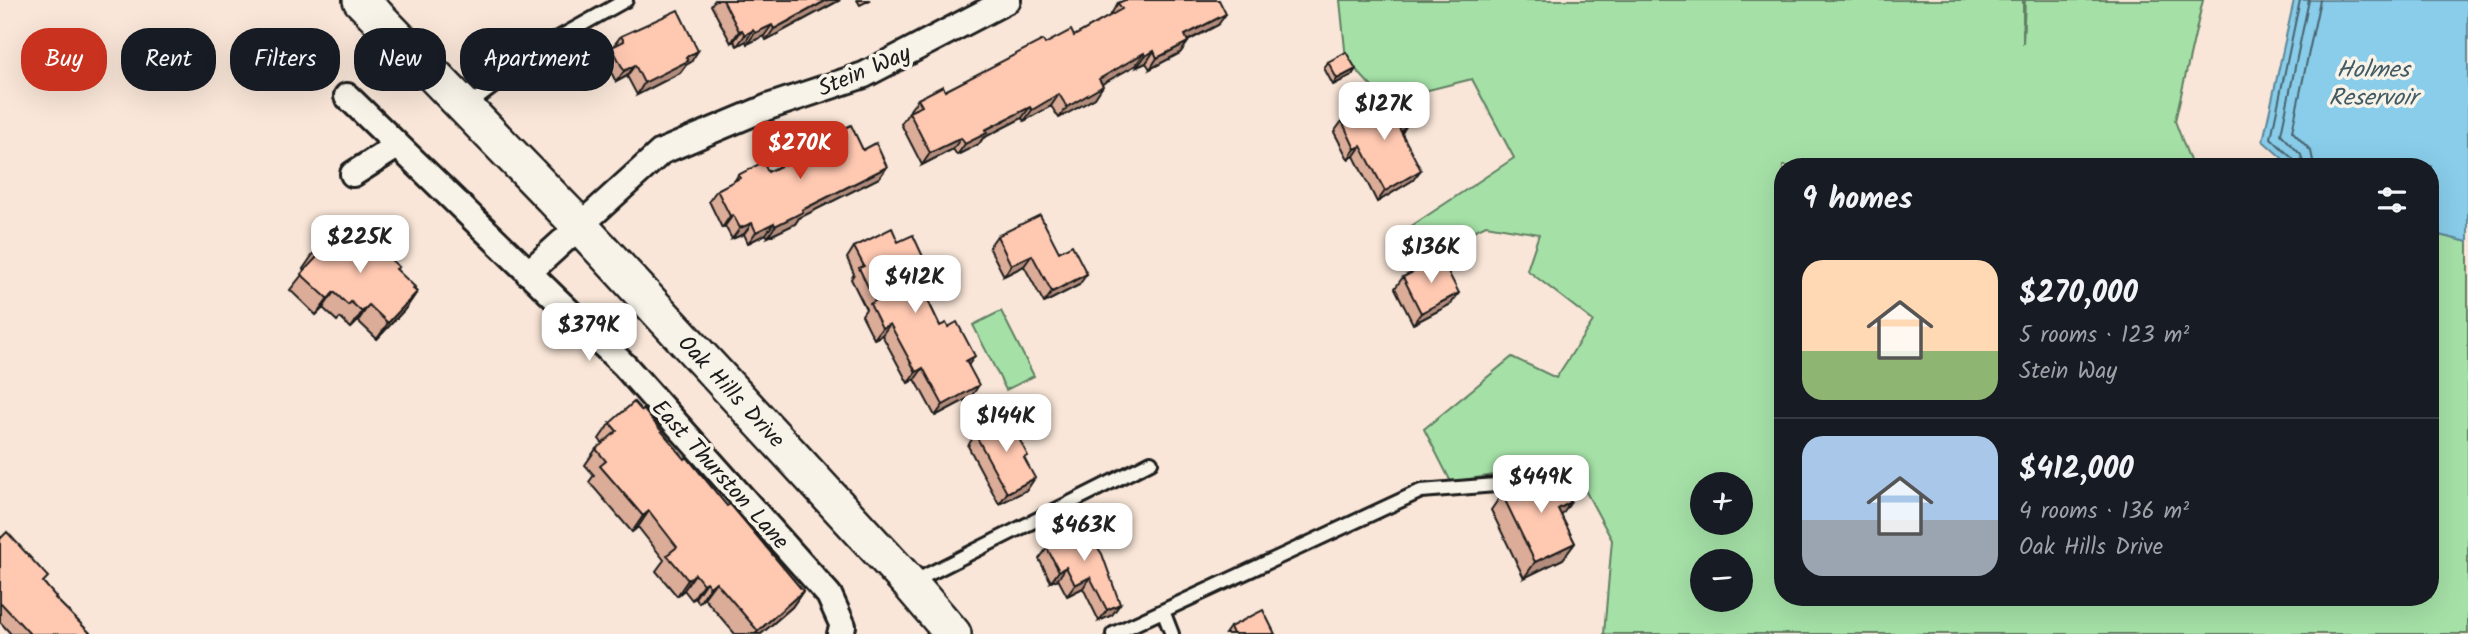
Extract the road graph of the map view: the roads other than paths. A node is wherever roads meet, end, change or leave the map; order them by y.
1 (361, 0) edge
2 (626, 0) edge
3 (1008, 0) edge
4 (346, 96) dead end
5 (466, 107) junction
6 (397, 146) junction
7 (353, 174) dead end
8 (579, 225) junction
9 (528, 274) junction
10 (1152, 461) dead end
11 (1496, 485) dead end
12 (909, 584) junction
13 (1163, 611) junction
14 (842, 630) edge
15 (953, 634) edge
16 (1113, 634) edge
17 (1172, 634) edge

1 - 5 main road, Oak Hills Drive
2 - 5 lane
3 - 8 street, Stein Way
4 - 6 street, East Thurston Lane
5 - 8 main road, Oak Hills Drive
6 - 7 street
6 - 9 street, East Thurston Lane
8 - 9 street, Stein Way
8 - 12 main road, Oak Hills Drive
9 - 14 street, East Thurston Lane
10 - 12 lane
11 - 13 lane
12 - 15 main road, Oak Hills Drive
13 - 16 lane
13 - 17 lane

